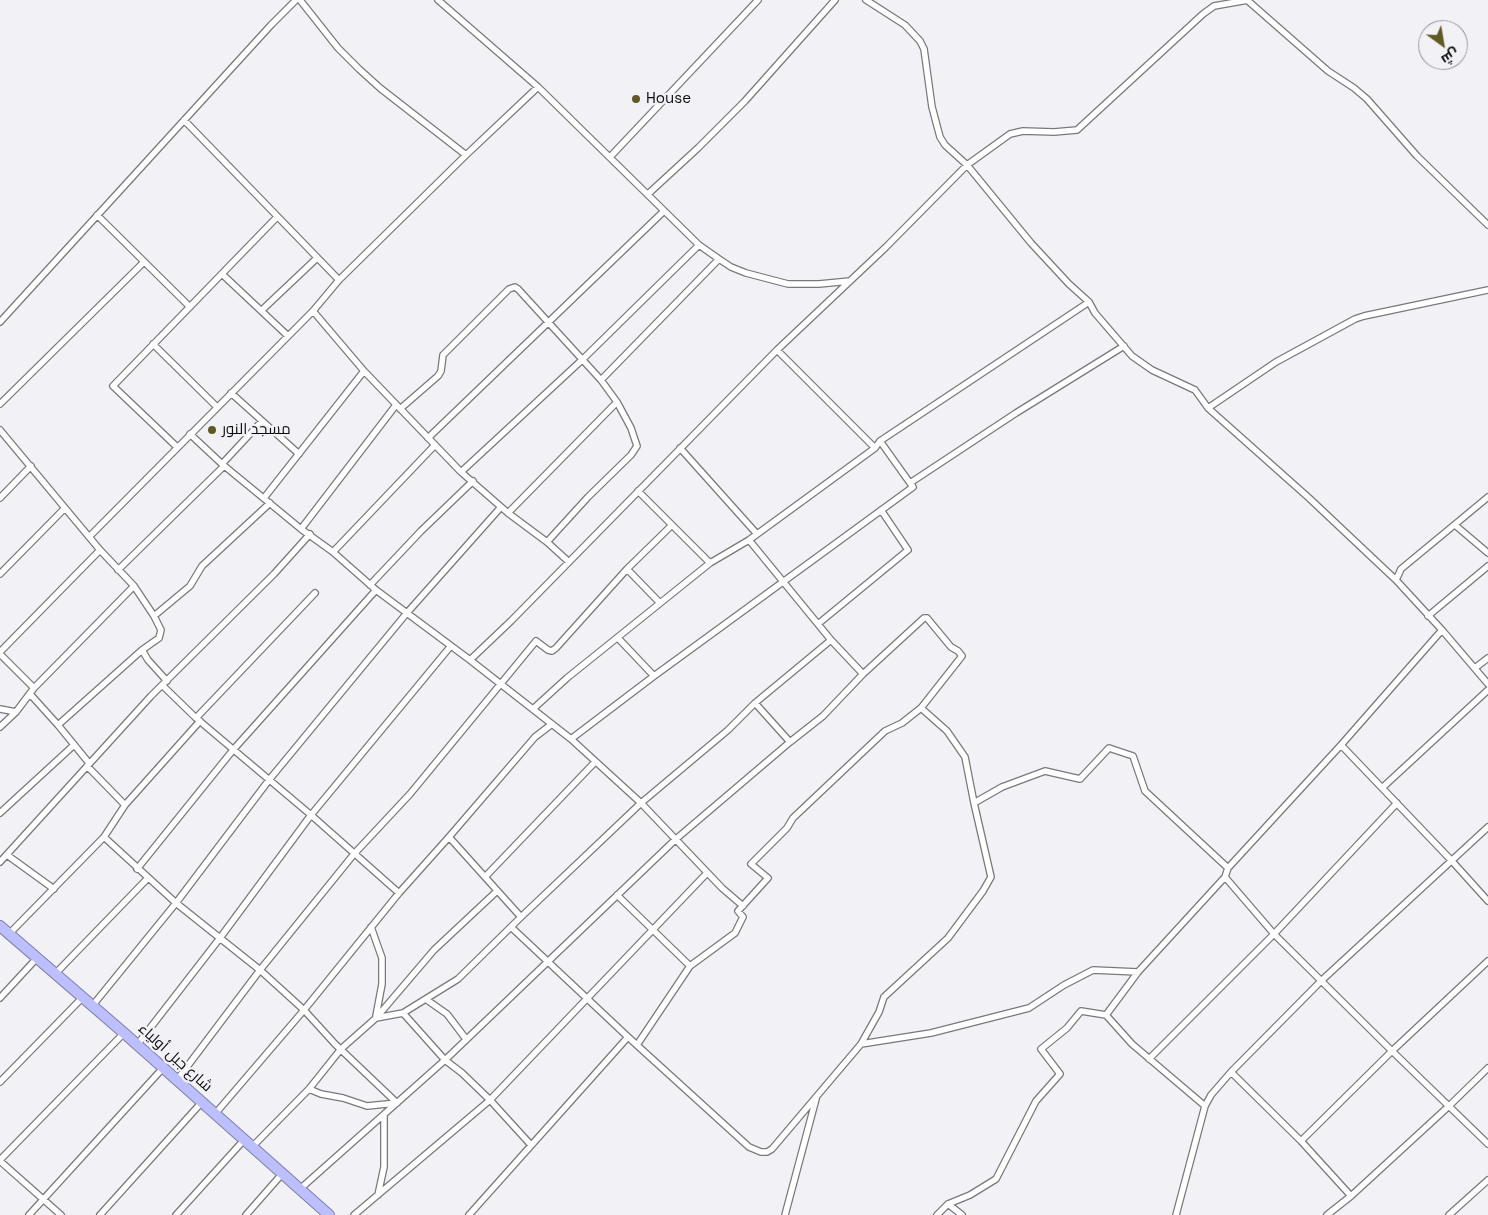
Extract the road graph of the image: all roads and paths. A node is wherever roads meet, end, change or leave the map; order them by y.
1 (298, 0) edge
2 (438, 0) edge
3 (758, 0) edge
4 (835, 0) edge
5 (866, 0) edge
6 (1248, 0) edge
7 (538, 87) junction
8 (184, 120) junction
9 (466, 155) junction
10 (610, 157) junction
11 (967, 165) junction
12 (648, 194) junction
13 (664, 211) junction
14 (97, 215) junction
15 (277, 217) junction
16 (1488, 225) edge
17 (699, 244) junction
18 (317, 258) junction
19 (719, 259) junction
20 (144, 262) junction
21 (222, 274) junction
22 (339, 280) junction
23 (850, 281) junction
24 (1488, 290) edge
25 (1089, 302) junction
26 (190, 307) junction
27 (262, 310) junction
28 (313, 311) junction
29 (549, 321) junction
30 (0, 322) edge
31 (288, 336) junction
32 (153, 344) junction
33 (1124, 346) junction
34 (778, 350) junction
35 (583, 359) junction
36 (364, 371) junction
37 (601, 380) junction
38 (231, 392) junction
39 (617, 402) junction
40 (0, 404) edge
41 (217, 407) junction
42 (398, 407) junction
43 (1208, 408) junction
44 (262, 421) junction
45 (0, 430) edge
46 (190, 434) junction
47 (428, 438) junction
48 (880, 441) junction
49 (435, 445) junction
50 (177, 447) junction
51 (680, 448) junction
52 (875, 448) junction
53 (299, 454) junction
54 (223, 465) junction
55 (31, 466) junction
56 (462, 472) junction
57 (473, 481) junction
58 (910, 483) junction
59 (638, 491) junction
60 (1488, 497) edge
61 (0, 498) edge
62 (264, 498) junction
63 (270, 503) junction
64 (65, 508) junction
65 (501, 508) junction
66 (881, 510) junction
67 (508, 513) junction
68 (1455, 525) junction
69 (672, 526) junction
70 (301, 529) junction
71 (310, 534) junction
72 (757, 534) junction
73 (89, 537) junction
74 (749, 540) junction
75 (547, 542) junction
76 (100, 550) junction
77 (333, 552) junction
78 (1488, 553) edge
79 (569, 562) junction
80 (710, 563) junction
81 (1488, 566) edge
82 (118, 570) junction
83 (627, 570) junction
84 (0, 574) edge
85 (1396, 580) junction
86 (783, 582) junction
87 (370, 585) junction
88 (134, 586) junction
89 (376, 590) junction
90 (315, 593) dead end
91 (660, 603) junction
92 (406, 614) junction
93 (154, 616) junction
94 (1428, 616) junction
95 (818, 624) junction
96 (1442, 630) junction
97 (618, 638) junction
98 (831, 640) junction
99 (450, 647) junction
100 (142, 650) junction
101 (0, 653) edge
102 (1488, 658) edge
103 (470, 660) junction
104 (1475, 668) junction
105 (863, 674) junction
106 (654, 676) junction
107 (165, 683) junction
108 (501, 684) junction
109 (1488, 684) edge
110 (34, 688) junction
111 (1488, 690) edge
112 (30, 694) junction
113 (756, 703) junction
114 (921, 708) junction
115 (0, 709) edge
116 (533, 709) junction
117 (16, 712) junction
118 (198, 719) junction
119 (552, 724) junction
120 (58, 725) junction
121 (0, 727) edge
122 (570, 739) junction
123 (790, 742) junction
124 (74, 745) junction
125 (1341, 745) junction
126 (234, 750) junction
127 (595, 762) junction
128 (88, 765) junction
129 (269, 780) junction
130 (1382, 788) junction
131 (641, 803) junction
132 (974, 803) junction
133 (1397, 803) junction
134 (125, 805) junction
135 (0, 813) edge
136 (311, 815) junction
137 (1488, 827) edge
138 (104, 837) junction
139 (449, 837) junction
140 (676, 839) junction
141 (354, 854) junction
142 (7, 855) junction
143 (1451, 860) junction
144 (0, 862) edge
145 (1228, 868) junction
146 (138, 869) junction
147 (707, 873) junction
148 (485, 877) junction
149 (1225, 877) junction
150 (148, 878) junction
151 (54, 889) junction
152 (497, 891) junction
153 (399, 892) junction
154 (617, 895) junction
155 (1488, 901) edge
156 (176, 903) junction
157 (743, 906) junction
158 (520, 917) junction
159 (0, 926) edge
160 (372, 927) junction
161 (511, 927) junction
162 (652, 930) junction
163 (9, 934) junction
164 (1274, 934) junction
165 (220, 938) junction
166 (37, 958) junction
167 (547, 962) junction
168 (1488, 962) edge
169 (690, 966) junction
170 (260, 970) junction
171 (1138, 972) junction
172 (55, 974) junction
173 (1321, 981) junction
174 (83, 997) junction
175 (0, 998) edge
176 (587, 998) junction
177 (426, 1000) junction
178 (92, 1006) junction
179 (304, 1010) junction
180 (403, 1013) junction
181 (1106, 1015) junction
182 (376, 1018) junction
183 (124, 1033) junction
184 (628, 1038) junction
185 (466, 1040) junction
186 (860, 1044) junction
187 (137, 1045) junction
188 (636, 1045) junction
189 (342, 1049) junction
190 (1392, 1051) junction
191 (1149, 1059) junction
192 (445, 1060) junction
193 (163, 1068) junction
194 (1488, 1068) edge
195 (1231, 1072) junction
196 (177, 1080) junction
197 (0, 1082) edge
198 (309, 1089) junction
199 (816, 1097) junction
200 (490, 1100) junction
201 (202, 1102) junction
202 (397, 1103) junction
203 (1205, 1106) junction
204 (1449, 1106) junction
205 (215, 1114) junction
206 (384, 1115) junction
207 (244, 1140) junction
208 (1301, 1141) junction
209 (530, 1144) junction
210 (1488, 1144) edge
211 (252, 1147) junction
212 (0, 1160) edge
213 (282, 1174) junction
214 (1488, 1180) edge
215 (300, 1189) junction
216 (378, 1195) junction
217 (1351, 1196) junction
218 (44, 1200) junction
219 (948, 1204) junction
220 (29, 1215) edge
221 (61, 1215) edge
222 (100, 1215) edge
223 (176, 1215) edge
224 (246, 1215) edge
225 (329, 1215) edge
226 (354, 1215) edge
227 (469, 1215) edge
228 (785, 1215) edge
229 (938, 1215) edge
230 (962, 1215) edge
231 (1176, 1215) edge
232 (1327, 1215) edge
233 (1449, 1215) edge

1 - 8 street
1 - 9 street
2 - 7 street
3 - 10 street
4 - 12 street
5 - 11 street
6 - 11 street
6 - 16 street
7 - 9 street
7 - 10 street
8 - 14 street
8 - 15 street
9 - 22 street
10 - 12 street
11 - 23 street
11 - 25 street
12 - 13 street
13 - 17 street
13 - 29 street
14 - 20 street
14 - 30 street
15 - 18 street
15 - 21 street
17 - 19 street
17 - 35 street
18 - 22 street
18 - 27 street
19 - 23 street
19 - 37 street
20 - 26 street
20 - 40 street
21 - 26 street
21 - 27 street
22 - 28 street
23 - 34 street
24 - 43 street
25 - 33 street
25 - 48 street
26 - 32 street
27 - 31 street
28 - 31 street
28 - 36 street
29 - 35 street
29 - 42 street
29 - 47 street
31 - 38 street
32 - 41 street
32 - 50 street
33 - 43 street
33 - 58 street
34 - 51 street
34 - 52 street
35 - 37 street
35 - 56 street
36 - 42 street
36 - 53 street
37 - 39 street
38 - 41 street
38 - 44 street
39 - 67 street
39 - 75 street
41 - 46 street
42 - 47 street
42 - 70 street
43 - 85 street
44 - 53 street
44 - 54 street
45 - 55 street
46 - 50 street
46 - 54 street
47 - 49 street
48 - 52 street
48 - 58 street
49 - 56 street
49 - 77 street
50 - 73 street
51 - 59 street
51 - 72 street
52 - 72 street
53 - 62 street
54 - 62 street
54 - 82 street
55 - 61 street
55 - 64 street
56 - 57 street
57 - 65 street
57 - 87 street
58 - 66 street
59 - 69 street
59 - 79 street
60 - 68 street
62 - 63 street
63 - 70 street
63 - 93 street
64 - 73 street
64 - 84 street
65 - 67 street
65 - 92 street
66 - 86 street
66 - 95 street
67 - 75 street
68 - 78 street
68 - 85 street
69 - 80 street
69 - 83 street
70 - 71 street
71 - 77 street
71 - 107 street
72 - 74 street
73 - 76 street
74 - 80 street
74 - 86 street
75 - 79 street
76 - 82 street
76 - 101 street
77 - 87 street
79 - 103 street
80 - 91 street
81 - 94 street
82 - 88 street
83 - 91 street
83 - 108 street
85 - 94 street
86 - 95 street
86 - 106 street
87 - 89 street
88 - 93 street
88 - 110 street
89 - 92 street
89 - 126 street
90 - 118 street
91 - 97 street
92 - 99 street
92 - 129 street
93 - 100 street
94 - 96 street
95 - 98 street
96 - 104 street
96 - 125 street
97 - 106 street
97 - 116 street
98 - 105 street
98 - 113 street
99 - 103 street
99 - 136 street
100 - 107 street
100 - 120 street
101 - 110 street
102 - 104 street
103 - 108 street
104 - 109 street
105 - 114 street
105 - 123 street
106 - 122 street
107 - 118 street
107 - 128 street
108 - 116 street
108 - 141 street
110 - 112 street
111 - 130 street
112 - 117 street
112 - 120 street
113 - 123 street
113 - 131 street
114 - 132 street
114 - 157 street
115 - 117 street
116 - 119 street
117 - 121 street
118 - 126 street
118 - 134 street
119 - 122 street
119 - 139 street
120 - 124 street
122 - 127 street
123 - 140 street
124 - 128 street
124 - 135 street
125 - 130 street
125 - 145 street
126 - 129 street
126 - 146 street
127 - 131 street
127 - 148 street
128 - 134 street
128 - 142 street
129 - 136 street
129 - 156 street
130 - 133 street
131 - 140 street
131 - 158 street
132 - 145 street
132 - 186 street
133 - 143 street
133 - 164 street
134 - 138 street
136 - 141 street
136 - 165 street
137 - 143 street
138 - 146 street
138 - 151 street
139 - 148 street
139 - 153 street
140 - 147 street
140 - 154 street
141 - 153 street
141 - 170 street
142 - 144 street
142 - 151 street
143 - 155 street
143 - 173 street
145 - 149 street
146 - 150 street
147 - 157 street
147 - 162 street
148 - 152 street
149 - 164 street
149 - 171 street
150 - 156 street
150 - 172 street
151 - 163 street
152 - 158 street
152 - 182 street
153 - 160 street
154 - 162 street
154 - 167 street
156 - 165 street
156 - 178 street
157 - 169 street
158 - 161 street
159 - 163 highway, شارع جبل أولياء
160 - 179 street
160 - 182 street
161 - 167 street
161 - 177 street
162 - 169 street
162 - 176 street
163 - 166 highway, شارع جبل أولياء
164 - 173 street
164 - 191 street
165 - 170 street
165 - 187 street
166 - 172 highway, شارع جبل أولياء
166 - 175 street
167 - 176 street
167 - 185 street
168 - 190 street
169 - 188 street
170 - 179 street
170 - 196 street
171 - 181 street
171 - 186 street
172 - 174 highway, شارع جبل أولياء
173 - 190 street
173 - 195 street
174 - 178 highway, شارع جبل أولياء
174 - 197 street
176 - 184 street
176 - 200 street
177 - 180 street
177 - 185 street
178 - 183 highway, شارع جبل أولياء
179 - 189 street
179 - 205 street
180 - 182 street
180 - 192 street
181 - 191 street
181 - 219 street
182 - 189 street
183 - 187 highway, شارع جبل أولياء
183 - 212 street
184 - 188 street
184 - 209 street
185 - 192 street
186 - 199 street
187 - 193 highway, شارع جبل أولياء
188 - 199 street
189 - 198 street
189 - 202 street
190 - 204 street
190 - 208 street
191 - 203 street
192 - 200 street
192 - 202 street
193 - 196 highway, شارع جبل أولياء
193 - 218 street
194 - 204 street
195 - 203 street
195 - 208 street
196 - 201 highway, شارع جبل أولياء
198 - 202 street
198 - 211 street
199 - 228 street
200 - 209 street
200 - 216 street
201 - 205 highway, شارع جبل أولياء
201 - 222 street
202 - 206 street
203 - 231 street
204 - 210 street
204 - 217 street
205 - 207 highway, شارع جبل أولياء
206 - 215 street
206 - 216 street
207 - 211 highway, شارع جبل أولياء
207 - 223 street
208 - 217 street
209 - 227 street
211 - 213 highway, شارع جبل أولياء
212 - 218 street
213 - 215 highway, شارع جبل أولياء
213 - 224 street
214 - 233 street
215 - 225 highway, شارع جبل أولياء
216 - 226 street
217 - 232 street
218 - 220 street
218 - 221 street
219 - 229 street
219 - 230 street

